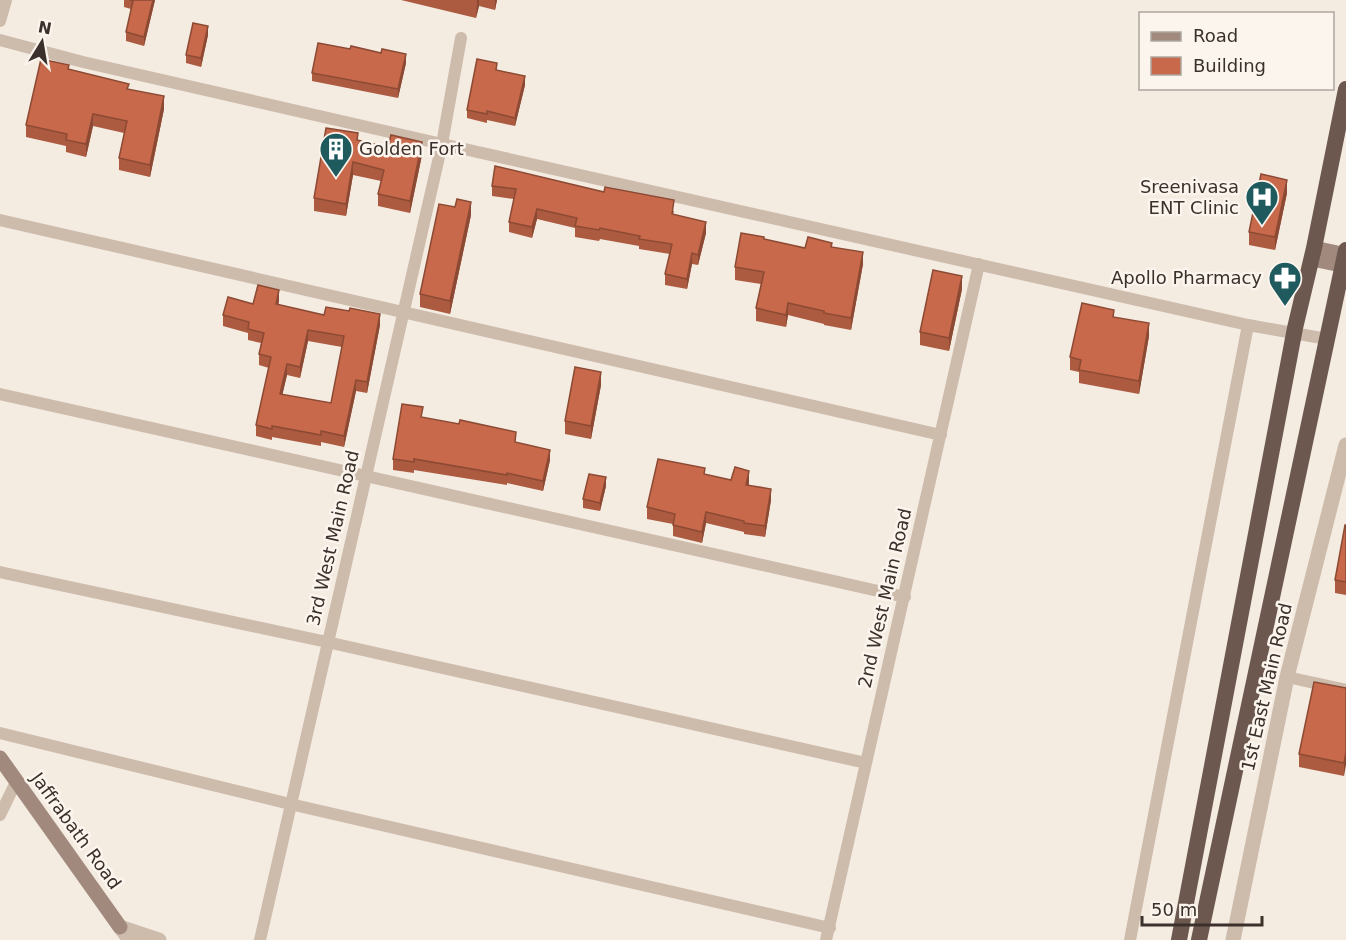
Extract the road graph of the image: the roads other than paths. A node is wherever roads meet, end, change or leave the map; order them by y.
1 (6, 0) edge
2 (0, 21) edge
3 (461, 38) dead end
4 (0, 40) edge
5 (1346, 89) edge
6 (442, 144) junction
7 (0, 220) edge
8 (1313, 254) junction
9 (1345, 258) edge
10 (979, 264) junction
11 (1346, 310) edge
12 (403, 312) junction
13 (1331, 320) junction
14 (1248, 325) junction
15 (1294, 334) junction
16 (1328, 339) junction
17 (0, 394) edge
18 (941, 435) junction
19 (1346, 445) edge
20 (366, 476) junction
21 (0, 572) edge
22 (905, 597) junction
23 (327, 642) junction
24 (1287, 677) junction
25 (1346, 690) edge
26 (0, 733) edge
27 (0, 758) edge
28 (866, 763) junction
29 (16, 782) junction
30 (290, 804) junction
31 (0, 815) edge
32 (120, 927) junction
33 (828, 934) edge
34 (130, 940) edge
35 (159, 940) edge
36 (260, 940) edge
37 (1130, 940) edge
38 (1179, 940) edge
39 (1199, 940) edge
40 (1233, 940) edge

1 - 2 street
3 - 6 street, 3rd West Main Road
4 - 6 street
5 - 8 highway
6 - 10 street
6 - 12 street, 3rd West Main Road
7 - 12 street
8 - 9 main road
8 - 15 highway
9 - 13 highway
10 - 14 street
10 - 18 street, 2nd West Main Road
11 - 13 highway
12 - 18 street
12 - 20 street, 3rd West Main Road
13 - 16 highway
14 - 15 street
14 - 37 street
15 - 16 street
15 - 38 highway
16 - 39 highway
17 - 20 street
18 - 22 street, 2nd West Main Road
19 - 24 street, 1st East Main Road
20 - 22 street
20 - 23 street, 3rd West Main Road
21 - 23 street
22 - 28 street, 2nd West Main Road
23 - 28 street
23 - 30 street, 3rd West Main Road
24 - 25 street
24 - 40 street, 1st East Main Road
26 - 30 street
27 - 29 main road, Jaffrabath Road
28 - 33 street, 2nd West Main Road
29 - 31 street
29 - 32 main road, Jaffrabath Road
30 - 33 street
30 - 36 street, 3rd West Main Road
32 - 34 street
32 - 35 street

